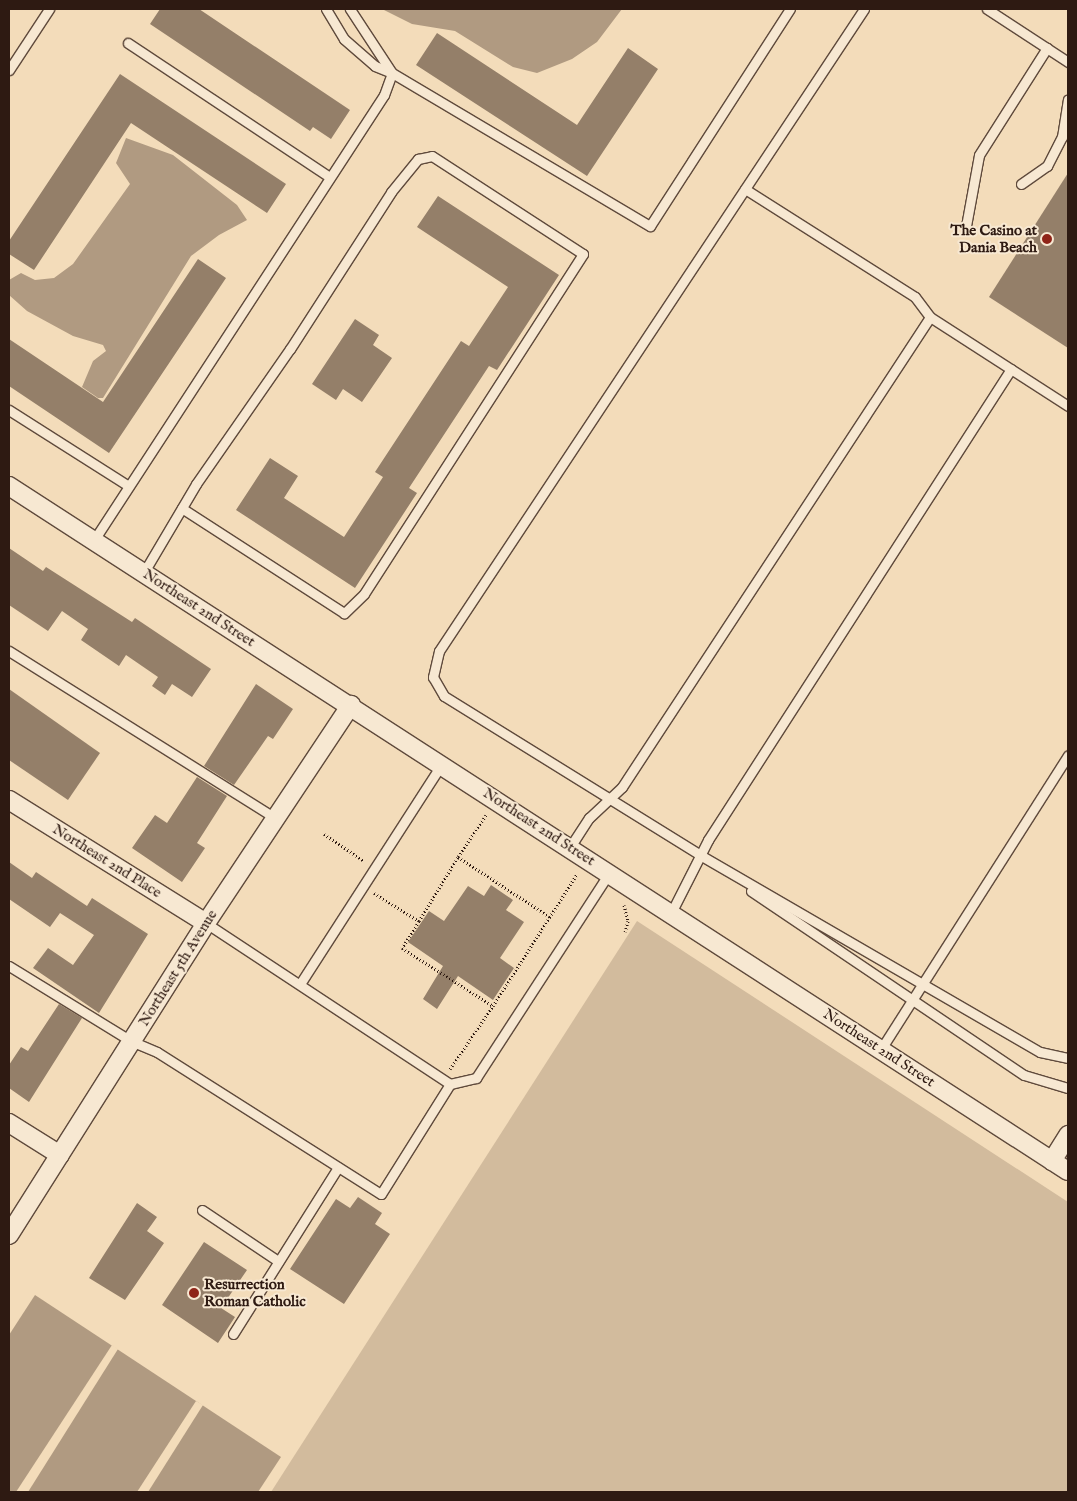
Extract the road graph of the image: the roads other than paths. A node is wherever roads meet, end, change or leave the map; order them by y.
1 (48, 9) edge
2 (326, 9) edge
3 (350, 9) edge
4 (790, 9) edge
5 (864, 9) edge
6 (987, 9) edge
7 (128, 43) dead end
8 (1047, 48) junction
9 (1068, 62) edge
10 (9, 70) edge
11 (392, 73) junction
12 (1068, 99) edge
13 (330, 177) junction
14 (1021, 184) dead end
15 (745, 189) junction
16 (966, 226) dead end
17 (930, 317) junction
18 (1011, 369) junction
19 (1068, 406) edge
20 (9, 410) edge
21 (127, 485) junction
22 (9, 486) edge
23 (182, 508) junction
24 (94, 540) junction
25 (144, 572) junction
26 (9, 651) edge
27 (350, 705) junction
28 (1068, 756) edge
29 (442, 764) junction
30 (608, 799) junction
31 (9, 800) edge
32 (276, 818) junction
33 (570, 847) junction
34 (700, 856) junction
35 (610, 873) junction
36 (671, 913) junction
37 (206, 923) junction
38 (9, 966) edge
39 (923, 983) junction
40 (300, 984) junction
41 (911, 1001) junction
42 (131, 1041) junction
43 (881, 1049) junction
44 (1068, 1058) edge
45 (450, 1084) junction
46 (1068, 1088) edge
47 (9, 1123) edge
48 (1068, 1135) edge
49 (60, 1154) junction
50 (1052, 1160) junction
51 (338, 1167) junction
52 (1068, 1171) edge
53 (202, 1210) dead end
54 (9, 1234) edge
55 (278, 1261) junction
56 (233, 1334) dead end

1 - 10 lane
2 - 11 lane
3 - 11 lane
4 - 11 lane
5 - 15 lane
6 - 8 lane
7 - 13 lane
8 - 9 lane
8 - 16 lane
11 - 13 lane
12 - 14 lane
13 - 21 lane
15 - 17 lane
15 - 30 lane
17 - 18 lane
17 - 30 lane
18 - 19 lane
18 - 34 lane
20 - 21 lane
21 - 24 lane
22 - 24 street, Northeast 2nd Street
23 - 23 lane
23 - 25 lane
24 - 25 street, Northeast 2nd Street
25 - 27 street, Northeast 2nd Street
26 - 32 lane
27 - 29 street, Northeast 2nd Street
27 - 32 street, Northeast 5th Avenue
28 - 39 lane
29 - 33 street, Northeast 2nd Street
29 - 40 lane
30 - 33 lane
30 - 34 lane
31 - 37 street, Northeast 2nd Place
32 - 37 street, Northeast 5th Avenue
33 - 35 street, Northeast 2nd Street
34 - 36 lane
34 - 39 lane
34 - 41 lane
35 - 36 street, Northeast 2nd Street
35 - 45 lane
36 - 43 street, Northeast 2nd Street
37 - 40 lane
37 - 42 street, Northeast 5th Avenue
38 - 42 lane
39 - 41 lane
39 - 44 lane
40 - 45 lane
41 - 43 lane
41 - 46 lane
42 - 49 street, Northeast 5th Avenue
42 - 51 lane
43 - 50 street, Northeast 2nd Street
45 - 51 lane
47 - 49 street
48 - 50 street
49 - 54 street, Northeast 5th Avenue
50 - 52 street, Northeast 2nd Street
51 - 55 lane
53 - 55 lane
55 - 56 lane

